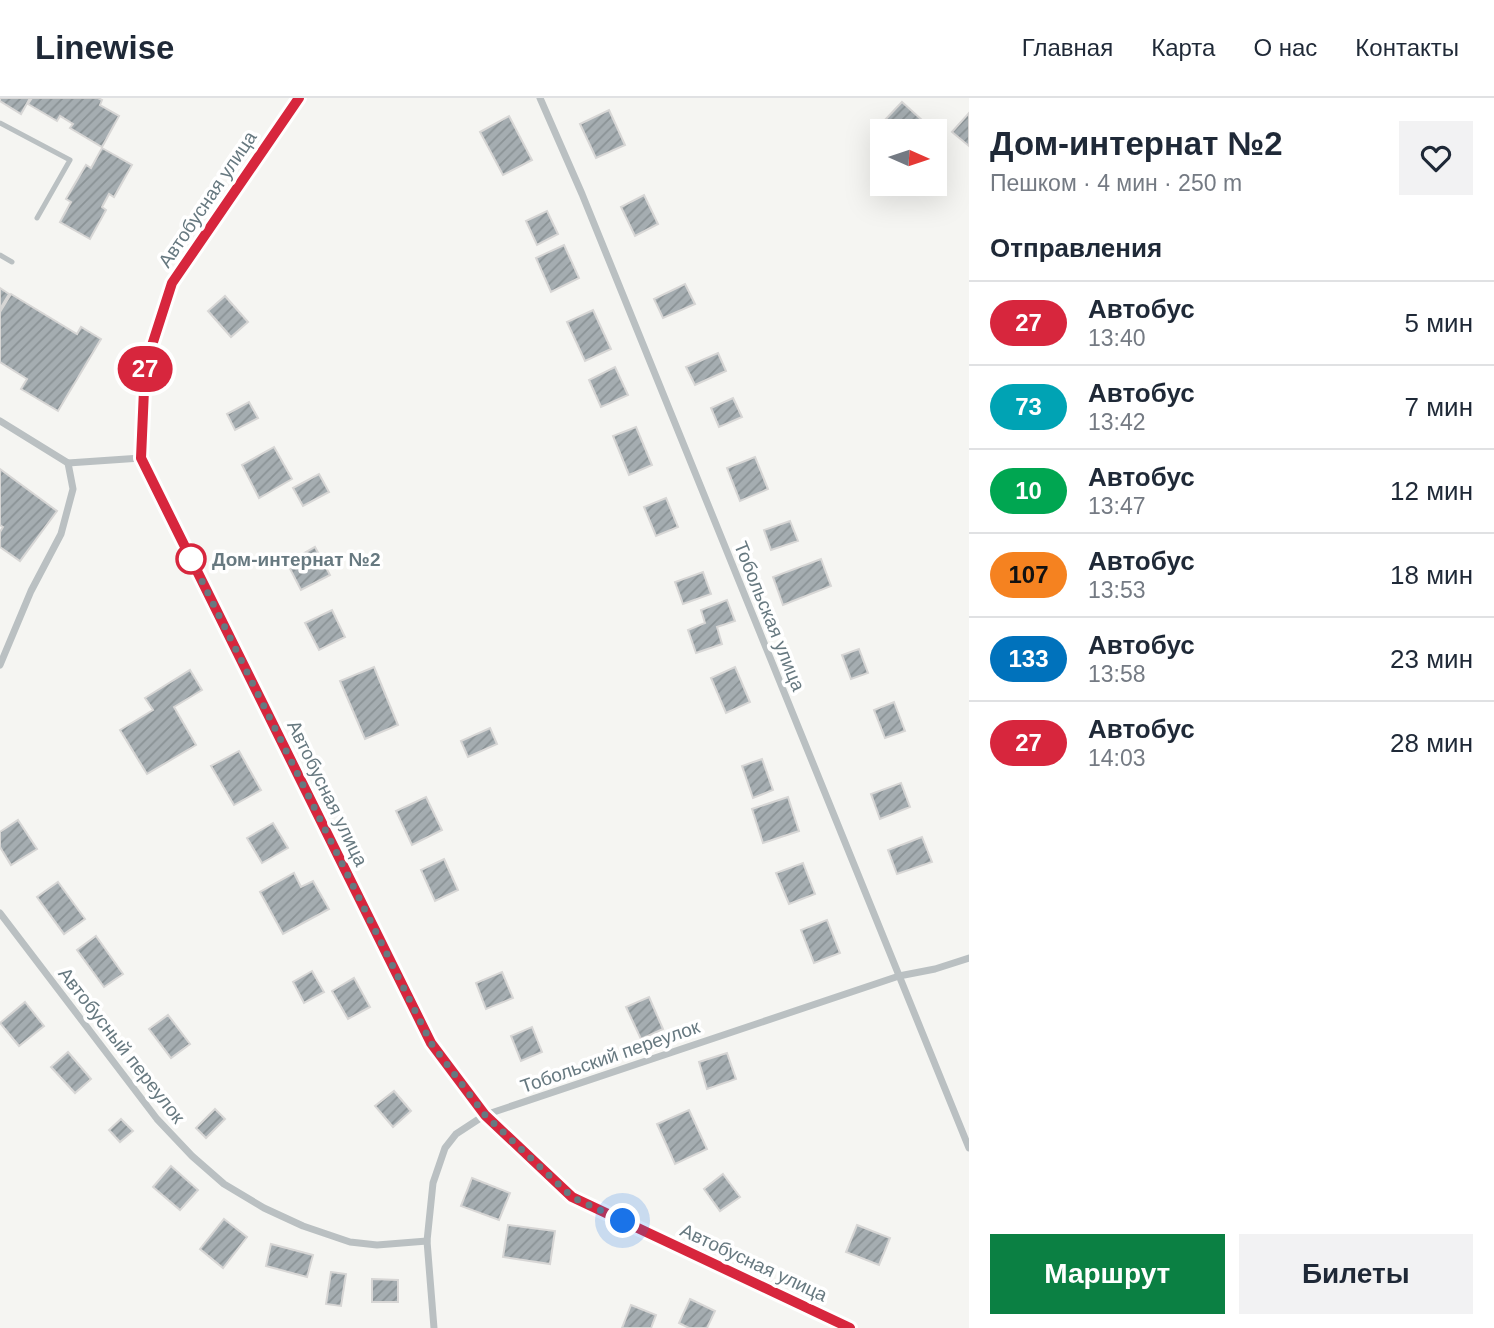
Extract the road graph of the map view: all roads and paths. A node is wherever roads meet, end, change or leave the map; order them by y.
1 (299, 98) edge
2 (540, 98) edge
3 (0, 123) edge
4 (37, 218) dead end
5 (0, 255) edge
6 (12, 262) dead end
7 (0, 421) edge
8 (141, 458) junction
9 (68, 463) junction
10 (0, 665) edge
11 (0, 913) edge
12 (969, 958) edge
13 (899, 975) junction
14 (485, 1115) junction
15 (969, 1148) edge
16 (427, 1241) junction
17 (434, 1328) edge
18 (850, 1328) edge

1 - 8 street, Автобусная улица
2 - 13 street, Тобольская улица
3 - 4 lane
5 - 6 lane
7 - 9 street
8 - 9 street
8 - 14 street, Автобусная улица
9 - 10 street
11 - 16 street, Автобусный переулок
12 - 13 street, Тобольский переулок
13 - 14 street, Тобольский переулок
13 - 15 street, Тобольская улица
14 - 16 street, Тобольский переулок
14 - 18 street, Автобусная улица
16 - 17 street, Тобольский переулок

